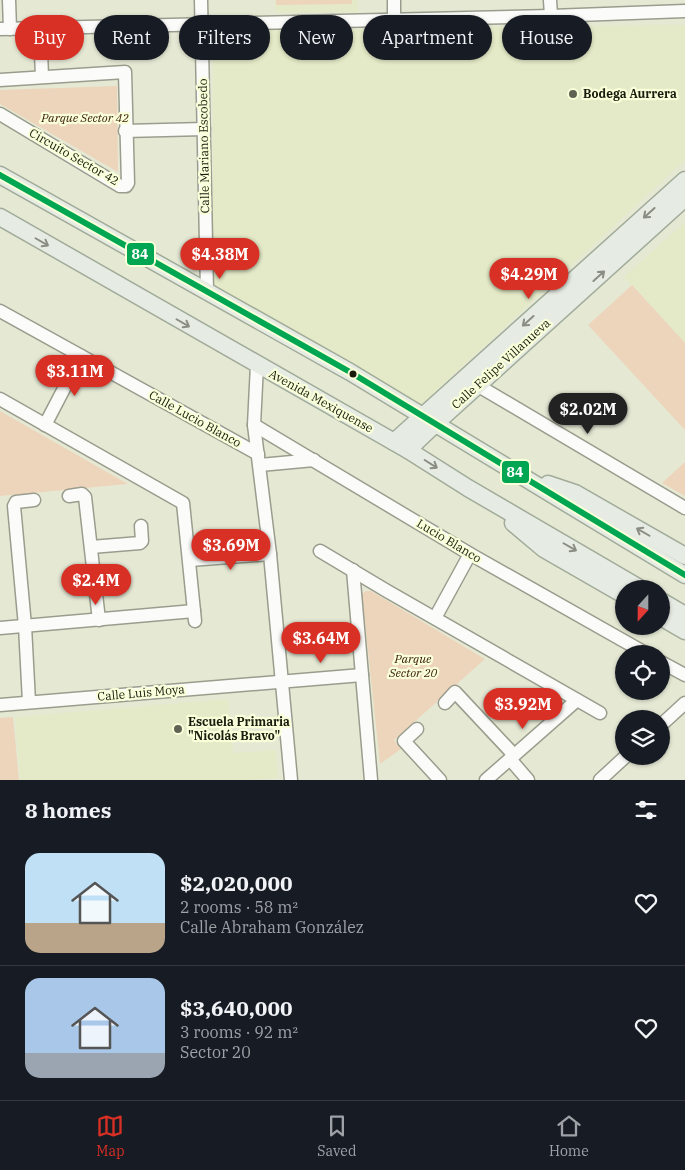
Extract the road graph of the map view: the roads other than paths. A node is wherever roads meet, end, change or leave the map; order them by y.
1 (9, 0) edge
2 (200, 0) edge
3 (394, 0) edge
4 (550, 0) edge
5 (685, 11) edge
6 (201, 15) edge
7 (394, 15) edge
8 (550, 15) edge
9 (577, 15) edge
10 (363, 20) edge
11 (270, 23) edge
12 (179, 26) edge
13 (84, 28) edge
14 (5, 29) edge
15 (41, 60) edge
16 (203, 60) edge
17 (42, 76) junction
18 (0, 80) edge
19 (0, 114) edge
20 (204, 129) junction
21 (125, 131) junction
22 (0, 175) edge
23 (685, 180) edge
24 (685, 198) edge
25 (0, 218) edge
26 (208, 291) junction
27 (0, 311) edge
28 (80, 356) junction
29 (257, 365) junction
30 (478, 386) junction
31 (0, 399) edge
32 (429, 420) junction
33 (45, 425) junction
34 (254, 425) junction
35 (401, 446) junction
36 (259, 460) junction
37 (314, 460) junction
38 (516, 473) junction
39 (468, 488) junction
40 (69, 496) dead end
41 (34, 500) dead end
42 (685, 508) edge
43 (141, 526) dead end
44 (90, 547) junction
45 (320, 551) dead end
46 (270, 554) junction
47 (470, 554) junction
48 (685, 556) edge
49 (190, 560) junction
50 (353, 570) junction
51 (685, 575) edge
52 (626, 580) edge
53 (615, 590) edge
54 (670, 606) edge
55 (685, 615) edge
56 (435, 618) junction
57 (98, 620) junction
58 (670, 622) edge
59 (25, 626) junction
60 (0, 628) edge
61 (685, 631) edge
62 (631, 645) edge
63 (670, 667) edge
64 (362, 675) junction
65 (685, 675) edge
66 (282, 681) junction
67 (577, 700) junction
68 (29, 702) junction
69 (444, 703) dead end
70 (0, 704) edge
71 (685, 704) edge
72 (600, 713) dead end
73 (670, 717) edge
74 (417, 729) dead end
75 (512, 757) junction
76 (616, 765) edge
77 (291, 780) edge
78 (371, 780) edge
79 (440, 780) edge
80 (486, 780) edge
81 (528, 780) edge
82 (600, 780) edge

1 - 14 street
2 - 6 street, Calle Mariano Escobedo
3 - 7 street
4 - 8 street
5 - 9 street
10 - 11 street
12 - 13 street
15 - 17 street
16 - 20 street, Calle Mariano Escobedo
17 - 18 street, Circuito Sector 42
17 - 21 street, Circuito Sector 42
19 - 21 street, Circuito Sector 42
20 - 21 street
20 - 26 street, Calle Mariano Escobedo
22 - 26 main road
23 -> 32 main road, Calle Felipe Villanueva
30 -> 24 main road, Calle Felipe Villanueva
25 -> 29 main road, Avenida Mexiquense
26 - 32 main road
27 - 28 street, Calle Lucio Blanco
28 - 33 street
28 - 36 street, Calle Lucio Blanco
29 - 34 street
29 - 35 main road, Avenida Mexiquense
30 - 32 main road, Calle Felipe Villanueva
30 - 42 street
31 - 33 street
32 - 35 main road, Calle Felipe Villanueva
32 - 38 main road
33 - 49 street
34 - 36 street
34 - 37 street, Lucio Blanco
35 -> 39 main road, Avenida Mexiquense
36 - 37 street
36 - 46 street
37 - 47 street, Lucio Blanco
48 -> 38 main road
38 - 51 main road
39 -> 52 main road, Avenida Mexiquense
39 - 53 main road
40 - 44 street
41 - 59 street
43 - 44 street
44 - 57 street
45 - 50 street
46 - 49 street
46 - 66 street
47 - 56 street
47 - 62 street, Lucio Blanco
49 - 57 street
50 - 56 street
50 - 64 street
54 - 55 main road
56 - 67 street
57 - 59 street
58 - 61 main road
59 - 60 street
59 - 68 street
63 - 65 street
64 - 66 street, Calle Luis Moya
64 - 78 street
66 - 68 street, Calle Luis Moya
66 - 77 street
67 - 72 street
67 - 75 street
68 - 70 street, Calle Luis Moya
69 - 75 street
71 - 73 street
74 - 79 street
75 - 80 street
75 - 81 street
76 - 82 street

